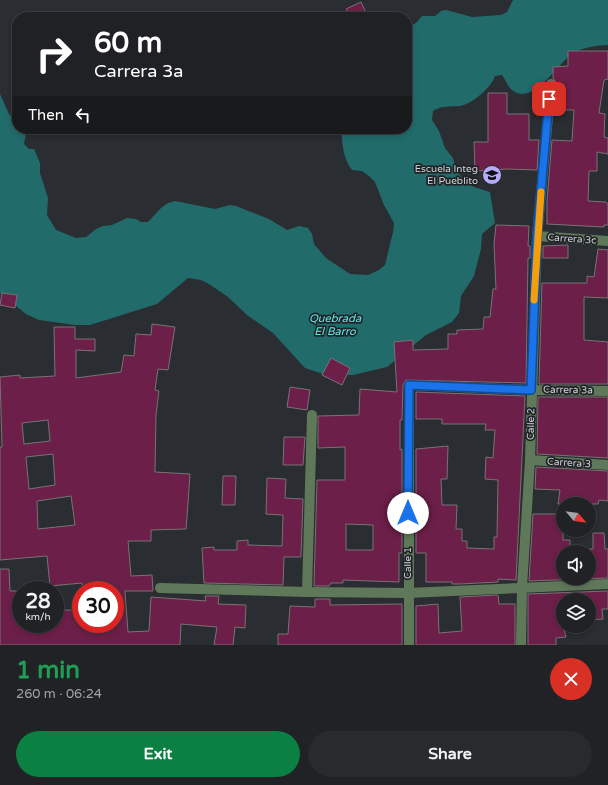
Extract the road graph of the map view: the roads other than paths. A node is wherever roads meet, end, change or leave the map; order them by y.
1 (551, 84) dead end
2 (537, 236) junction
3 (608, 241) edge
4 (409, 385) joint
5 (531, 390) junction
6 (608, 391) edge
7 (312, 415) dead end
8 (530, 460) junction
9 (608, 465) edge
10 (608, 584) edge
11 (522, 587) junction
12 (160, 588) dead end
13 (306, 592) junction
14 (408, 592) junction
15 (409, 645) edge
16 (521, 645) edge

1 - 2 street, Calle 2
2 - 3 street, Carrera 3c
2 - 5 street, Calle 2
4 - 5 street, Carrera 3a
4 - 14 street, Calle 1
5 - 6 street, Carrera 3a
5 - 8 street, Calle 2
7 - 13 street
8 - 9 street, Carrera 3
8 - 11 street, Calle 2
10 - 11 street
11 - 14 street
11 - 16 street, Calle 2
12 - 13 street
13 - 14 street
14 - 15 street, Calle 1

